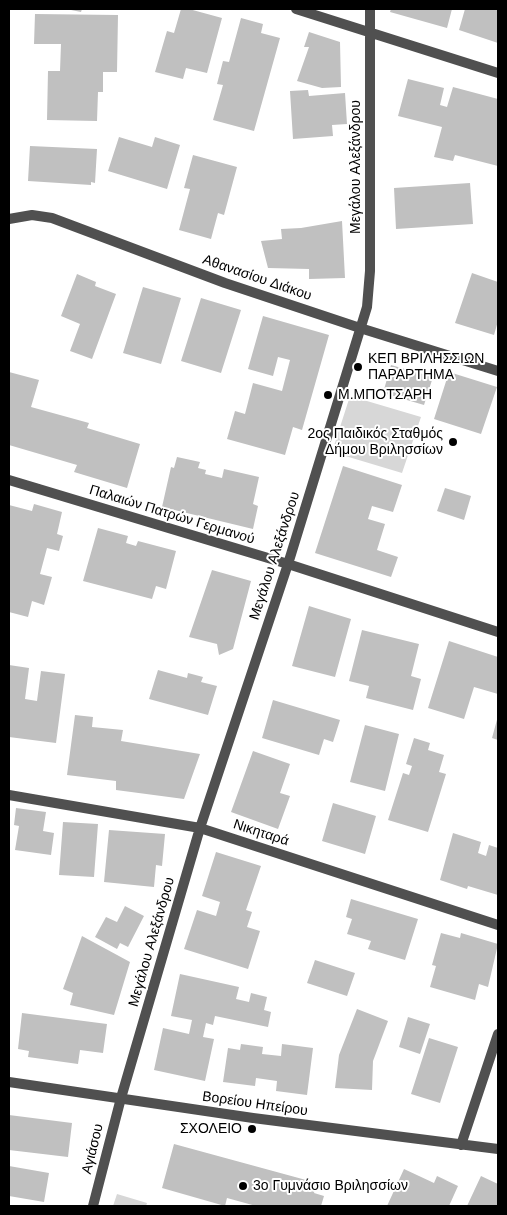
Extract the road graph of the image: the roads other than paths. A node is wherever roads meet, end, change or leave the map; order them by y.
1 (296, 9) edge
2 (370, 9) edge
3 (371, 31) junction
4 (498, 73) edge
5 (9, 219) edge
6 (360, 328) junction
7 (498, 371) edge
8 (9, 480) edge
9 (288, 564) junction
10 (498, 632) edge
11 (9, 795) edge
12 (200, 828) junction
13 (498, 925) edge
14 (498, 1034) edge
15 (9, 1082) edge
16 (120, 1098) junction
17 (461, 1145) junction
18 (498, 1149) edge
19 (93, 1206) edge

1 - 3 street
2 - 3 street, Μεγάλου Αλεξάνδρου
3 - 4 street
3 - 6 street, Μεγάλου Αλεξάνδρου
5 - 6 street, Αθανασίου Διάκου
6 - 7 street, Αθανασίου Διάκου
6 - 9 street, Μεγάλου Αλεξάνδρου
8 - 9 street, Παλαιών Πατρών Γερμανού
9 - 10 street, Παλαιών Πατρών Γερμανού
9 - 12 street, Μεγάλου Αλεξάνδρου
11 - 12 street, Νικηταρά
12 - 13 street, Νικηταρά
12 - 16 street, Μεγάλου Αλεξάνδρου
14 - 17 street
15 - 16 street, Βορείου Ηπείρου
16 - 17 street, Βορείου Ηπείρου
16 - 19 street, Αγιάσου
17 - 18 street, Βορείου Ηπείρου

